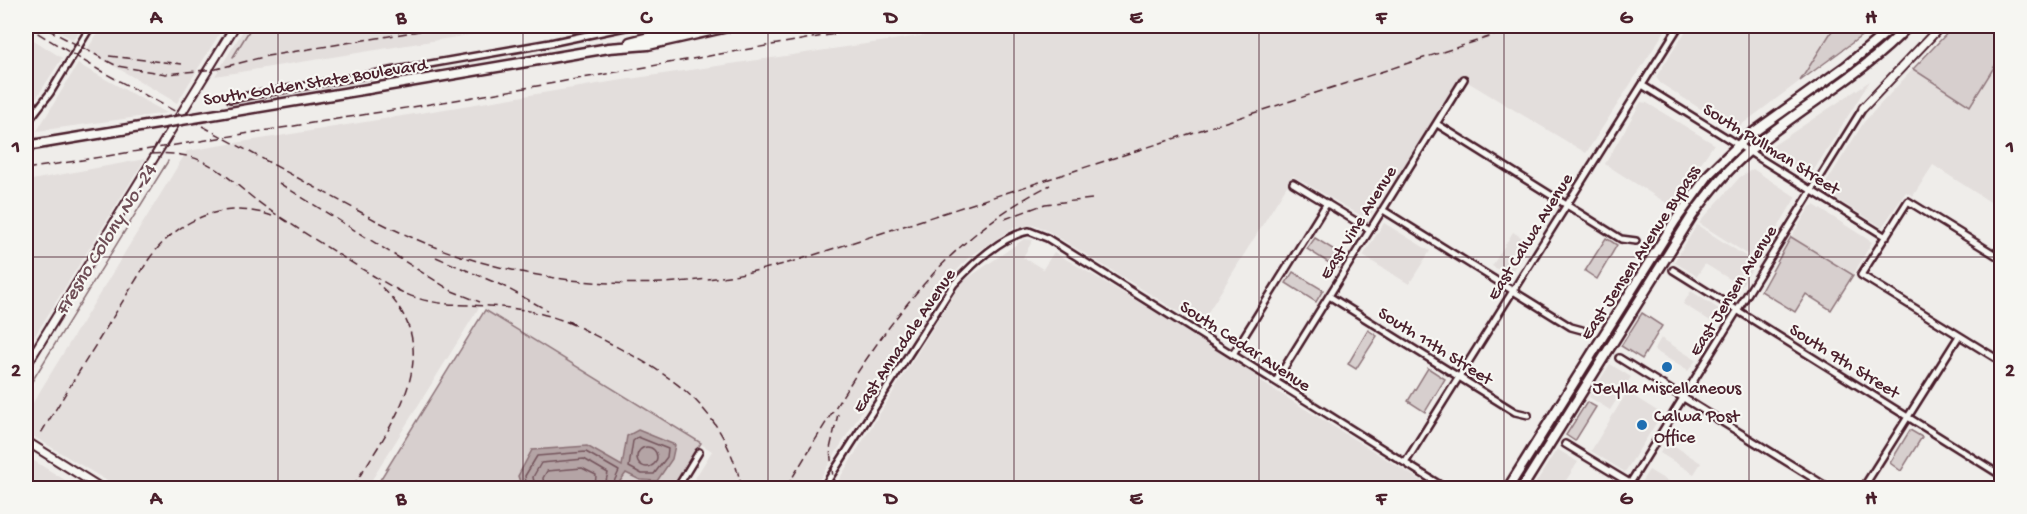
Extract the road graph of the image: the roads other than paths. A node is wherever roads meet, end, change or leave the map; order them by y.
1 (91, 26) edge
2 (235, 26) edge
3 (630, 26) edge
4 (693, 26) edge
5 (732, 26) edge
6 (1679, 26) edge
7 (1894, 26) edge
8 (1908, 26) edge
9 (1941, 26) edge
10 (609, 48) junction
11 (1464, 80) dead end
12 (1642, 85) junction
13 (230, 99) dead end
14 (1863, 108) joint
15 (26, 124) edge
16 (1437, 124) junction
17 (1738, 145) junction
18 (26, 146) edge
19 (1748, 151) junction
20 (1293, 183) dead end
21 (1812, 190) junction
22 (1327, 203) junction
23 (1567, 204) junction
24 (1383, 210) junction
25 (1370, 230) junction
26 (1029, 231) joint
27 (1886, 237) junction
28 (1636, 241) dead end
29 (2001, 259) edge
30 (1673, 270) dead end
31 (1513, 290) junction
32 (1329, 296) junction
33 (1738, 310) junction
34 (1582, 330) dead end
35 (1959, 336) junction
36 (1233, 354) junction
37 (1619, 358) dead end
38 (2001, 362) edge
39 (26, 366) edge
40 (1459, 377) junction
41 (1276, 381) junction
42 (1684, 397) junction
43 (1528, 415) dead end
44 (1907, 416) junction
45 (26, 441) edge
46 (1565, 444) dead end
47 (699, 452) dead end
48 (1405, 463) junction
49 (2001, 476) edge
50 (1629, 486) edge
51 (101, 489) edge
52 (677, 489) edge
53 (823, 489) edge
54 (1445, 489) edge
55 (1508, 489) edge
56 (1522, 489) edge
57 (1638, 489) edge
58 (1829, 489) edge
59 (1863, 489) edge

1 - 15 street
2 - 39 street
3 - 13 street
4 - 10 main road, South Golden State Boulevard
5 - 10 main road, South Golden State Boulevard
6 - 12 street, East Calwa Avenue
7 - 17 main road, East Jensen Avenue Bypass
8 - 19 main road, East Jensen Avenue Bypass
9 - 14 street
10 - 18 main road, South Golden State Boulevard, bridge
11 - 16 street, East Vine Avenue
12 - 17 street, South Pullman Street
12 - 23 street, East Calwa Avenue
14 - 21 street, East Jensen Avenue
16 - 23 street
16 - 24 street, East Vine Avenue
17 - 19 street, South Pullman Street
17 - 55 main road, East Jensen Avenue Bypass
19 - 21 street, South Pullman Street
19 - 56 main road, East Jensen Avenue Bypass
20 - 22 street
21 - 27 street, South Pullman Street
21 - 33 street, East Jensen Avenue
22 - 25 street
22 - 36 street
23 - 28 street
23 - 31 street, East Calwa Avenue
24 - 25 street, East Vine Avenue
24 - 31 street
25 - 32 street, East Vine Avenue
26 - 36 street, South Cedar Avenue
26 - 53 street, East Annadale Avenue
27 - 29 street
27 - 35 street
30 - 33 street, South 9th Street
31 - 34 street
31 - 40 street, East Calwa Avenue
32 - 40 street, South 11th Street
32 - 41 street, East Vine Avenue
33 - 42 street, East Jensen Avenue
33 - 44 street, South 9th Street
35 - 38 street
35 - 44 street
36 - 41 street, South Cedar Avenue
37 - 42 street
40 - 43 street, South 11th Street
40 - 48 street, East Calwa Avenue
41 - 48 street, South Cedar Avenue
42 - 50 street, East Jensen Avenue
42 - 58 street
44 - 49 street, South 9th Street
44 - 59 street
45 - 51 street
46 - 50 street
47 - 52 street
48 - 54 street, South Cedar Avenue
50 - 57 street

